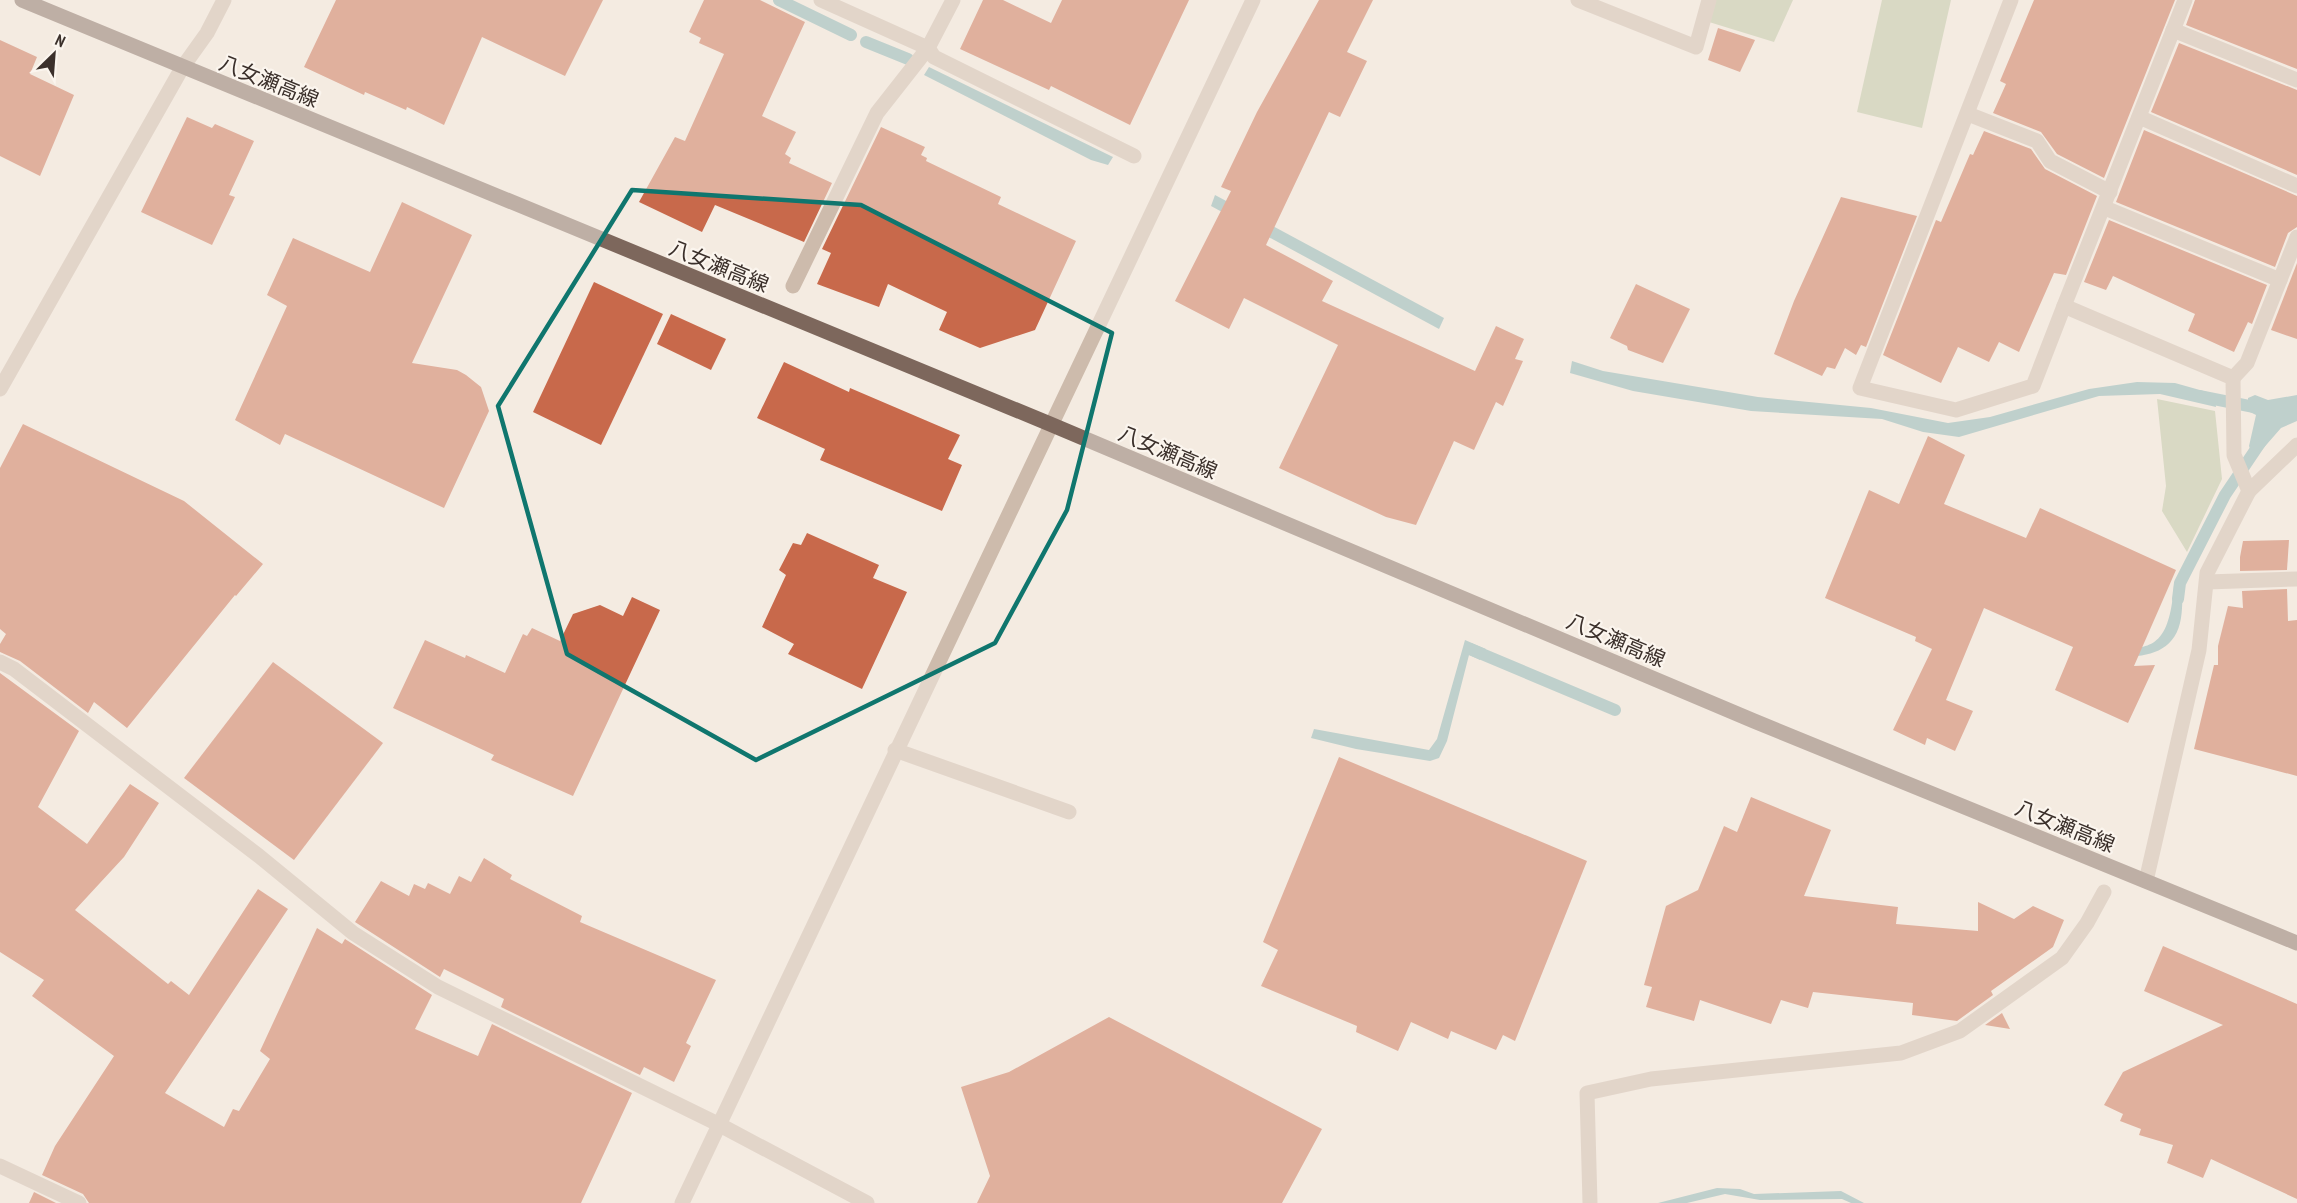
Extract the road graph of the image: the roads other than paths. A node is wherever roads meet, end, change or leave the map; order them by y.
1 (22, 0) edge
2 (224, 0) edge
3 (821, 0) edge
4 (953, 0) edge
5 (1253, 0) edge
6 (1578, 0) edge
7 (1709, 0) edge
8 (2012, 0) edge
9 (2185, 0) edge
10 (2173, 30) junction
11 (928, 48) junction
12 (182, 68) junction
13 (2297, 80) edge
14 (1968, 114) junction
15 (2139, 117) junction
16 (1134, 156) dead end
17 (2297, 186) edge
18 (2110, 192) junction
19 (2105, 208) junction
20 (2297, 237) edge
21 (2280, 279) junction
22 (794, 286) dead end
23 (2064, 306) junction
24 (2233, 378) junction
25 (0, 389) edge
26 (1050, 424) junction
27 (2297, 445) edge
28 (2249, 491) junction
29 (2297, 579) edge
30 (2207, 582) junction
31 (0, 662) edge
32 (895, 750) junction
33 (1069, 812) dead end
34 (2146, 881) junction
35 (2104, 892) dead end
36 (2297, 943) edge
37 (718, 1124) junction
38 (0, 1166) edge
39 (79, 1203) edge
40 (682, 1203) edge
41 (867, 1203) edge
42 (1590, 1203) edge

1 - 12 main road, 八女瀬高線
2 - 12 street
3 - 11 street
4 - 11 street
5 - 26 street
6 - 7 street
8 - 14 street
9 - 10 street
10 - 13 street
10 - 15 street
11 - 16 street
11 - 22 street
12 - 25 street
12 - 26 main road, 八女瀬高線
14 - 18 street
14 - 23 street
15 - 17 street
15 - 18 street
18 - 19 street
19 - 21 street
19 - 23 street
20 - 21 street
21 - 24 street
23 - 24 street
24 - 28 street
26 - 32 street
26 - 34 main road, 八女瀬高線
27 - 28 street
28 - 30 street
29 - 30 street
30 - 34 street
31 - 37 street
32 - 33 street
32 - 37 street
34 - 36 main road, 八女瀬高線
35 - 42 street
37 - 40 street
37 - 41 street
38 - 39 street

